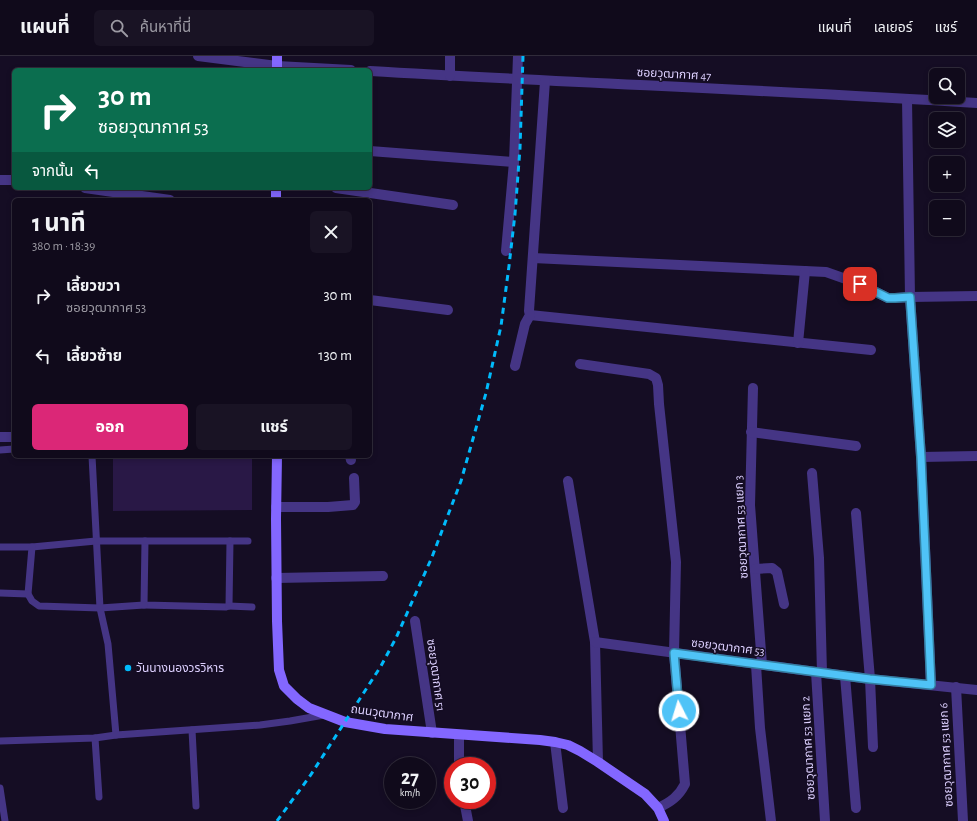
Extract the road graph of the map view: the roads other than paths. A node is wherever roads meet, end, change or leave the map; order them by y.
1 (198, 56) edge
2 (450, 56) edge
3 (518, 56) edge
4 (277, 64) edge
5 (326, 68) edge
6 (372, 71) edge
7 (450, 76) junction
8 (517, 79) junction
9 (545, 81) junction
10 (907, 98) junction
11 (977, 103) edge
12 (372, 151) edge
13 (514, 162) junction
14 (0, 180) edge
15 (12, 180) edge
16 (94, 190) edge
17 (350, 190) edge
18 (119, 196) edge
19 (144, 198) edge
20 (453, 205) dead end
21 (506, 251) dead end
22 (533, 258) junction
23 (805, 271) junction
24 (977, 296) edge
25 (910, 297) junction
26 (372, 300) edge
27 (448, 310) dead end
28 (530, 315) junction
29 (798, 343) junction
30 (871, 350) dead end
31 (580, 364) dead end
32 (515, 366) dead end
33 (753, 388) dead end
34 (751, 432) junction
35 (0, 437) edge
36 (12, 437) edge
37 (856, 446) dead end
38 (12, 449) edge
39 (0, 450) edge
40 (977, 456) edge
41 (921, 457) junction
42 (92, 458) edge
43 (277, 458) edge
44 (812, 473) dead end
45 (354, 478) dead end
46 (568, 481) dead end
47 (276, 507) junction
48 (856, 513) dead end
49 (96, 541) junction
50 (145, 541) junction
51 (230, 541) junction
52 (248, 541) dead end
53 (32, 546) junction
54 (0, 547) edge
55 (755, 568) junction
56 (383, 576) dead end
57 (276, 578) junction
58 (0, 593) edge
59 (28, 594) junction
60 (784, 604) dead end
61 (144, 605) junction
62 (229, 606) junction
63 (252, 607) dead end
64 (100, 608) junction
65 (415, 620) dead end
66 (595, 642) junction
67 (674, 653) junction
68 (759, 665) junction
69 (819, 673) junction
70 (845, 676) junction
71 (870, 679) junction
72 (931, 685) junction
73 (956, 687) junction
74 (977, 690) edge
75 (326, 714) junction
76 (192, 730) junction
77 (432, 733) junction
78 (116, 735) junction
79 (459, 735) junction
80 (94, 738) junction
81 (0, 741) edge
82 (555, 742) junction
83 (873, 747) dead end
84 (459, 757) edge
85 (598, 762) junction
86 (0, 788) edge
87 (98, 797) dead end
88 (196, 806) dead end
89 (563, 808) dead end
90 (658, 808) junction
91 (856, 808) dead end
92 (466, 809) edge
93 (5, 821) edge
94 (468, 821) edge
95 (664, 821) edge
96 (771, 821) edge
97 (825, 821) edge
98 (963, 821) edge

1 - 4 street
2 - 7 street
3 - 8 street
4 - 5 street
6 - 7 street, ซอยวุฒากาศ 47
7 - 8 street, ซอยวุฒากาศ 47
8 - 9 street, ซอยวุฒากาศ 47
8 - 13 street
9 - 10 street, ซอยวุฒากาศ 47
9 - 22 street
10 - 11 street, ซอยวุฒากาศ 47
10 - 25 street
12 - 13 street
13 - 21 street
14 - 15 street
16 - 18 street
17 - 20 street
18 - 19 street
22 - 23 street
22 - 28 street
23 - 25 street
23 - 29 street
24 - 25 street
25 - 41 street
26 - 27 street
28 - 29 street
28 - 32 street
29 - 30 street
31 - 67 street
33 - 34 street, ซอยวุฒากาศ 53 แยก 3
34 - 37 street
34 - 55 street, ซอยวุฒากาศ 53 แยก 3
35 - 36 street
38 - 39 lane
40 - 41 street
41 - 72 street
42 - 49 lane
43 - 47 main road, ถนนวุฒากาศ
44 - 69 street, ซอยวุฒากาศ 53 แยก 2
45 - 47 street
46 - 66 street
47 - 57 main road, ถนนวุฒากาศ
48 - 71 street
49 - 50 lane
49 - 53 lane
49 - 64 lane
50 - 51 lane
50 - 61 lane
51 - 52 lane
51 - 62 lane
53 - 54 lane
53 - 59 lane
55 - 60 street
55 - 68 street, ซอยวุฒากาศ 53 แยก 3
56 - 57 street
57 - 75 main road, ถนนวุฒากาศ
58 - 59 lane
59 - 64 lane
61 - 62 lane
61 - 64 lane
62 - 63 lane
64 - 78 lane
65 - 77 street, ซอยวุฒากาศ 51
66 - 67 street, ซอยวุฒากาศ 53
66 - 85 street
67 - 68 street, ซอยวุฒากาศ 53
67 - 90 street
68 - 69 street, ซอยวุฒากาศ 53
68 - 96 street, ซอยวุฒากาศ 53 แยก 3
69 - 70 street, ซอยวุฒากาศ 53
69 - 97 street, ซอยวุฒากาศ 53 แยก 2
70 - 71 street, ซอยวุฒากาศ 53
70 - 91 street
71 - 72 street, ซอยวุฒากาศ 53
71 - 83 street
72 - 73 street, ซอยวุฒากาศ 53
73 - 74 street, ซอยวุฒากาศ 53
73 - 98 street, ซอยวุฒากาศ 53 แยก 6
75 - 76 lane
75 - 77 main road, ถนนวุฒากาศ
76 - 78 lane
76 - 88 lane
77 - 79 main road, ถนนวุฒากาศ
78 - 80 lane
79 - 82 main road, ถนนวุฒากาศ
79 - 84 street
80 - 81 lane
80 - 87 lane
82 - 85 main road, ถนนวุฒากาศ
82 - 89 street
85 - 90 main road, ถนนวุฒากาศ
86 - 93 lane
90 - 95 main road, ถนนวุฒากาศ
92 - 94 street

